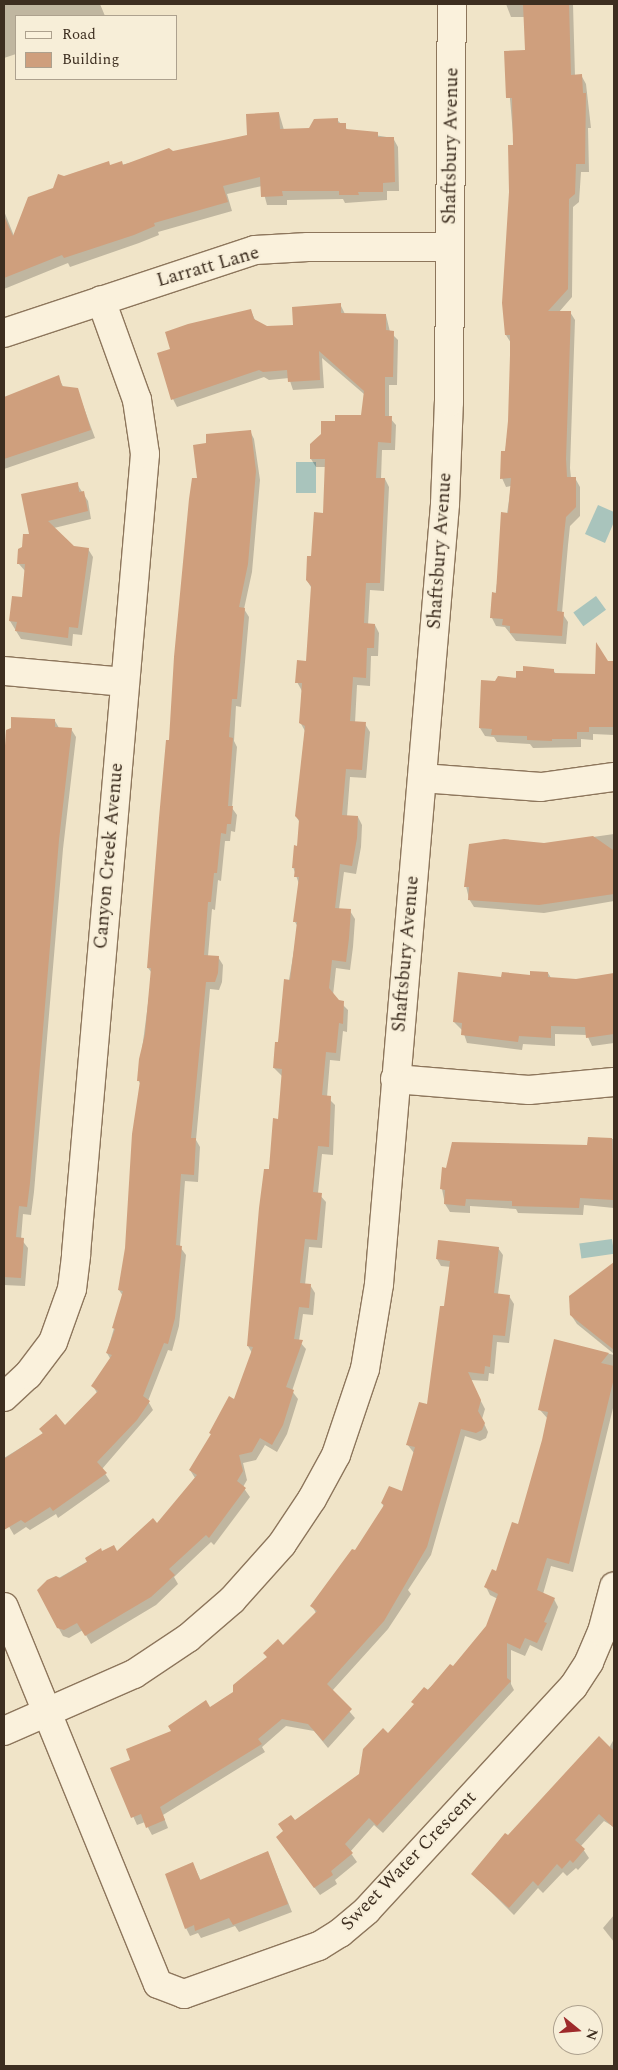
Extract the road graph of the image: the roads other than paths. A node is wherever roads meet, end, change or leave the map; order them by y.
1 (452, 4) edge
2 (449, 247) junction
3 (101, 300) junction
4 (4, 333) edge
5 (4, 671) edge
6 (124, 682) junction
7 (614, 776) edge
8 (422, 778) junction
9 (395, 1079) junction
10 (614, 1082) edge
11 (4, 1397) edge
12 (614, 1587) edge
13 (4, 1608) edge
14 (46, 1713) junction
15 (4, 1731) edge

1 - 2 street, Shaftsbury Avenue
2 - 3 street, Larratt Lane
2 - 8 street, Shaftsbury Avenue
3 - 4 street, Larratt Lane
3 - 6 street, Canyon Creek Avenue
5 - 6 street
6 - 11 street, Canyon Creek Avenue
7 - 8 street
8 - 9 street, Shaftsbury Avenue
9 - 10 street
9 - 14 street, Shaftsbury Avenue
12 - 14 street, Sweet Water Crescent
13 - 14 street, Sweet Water Crescent
14 - 15 street, Shaftsbury Avenue

